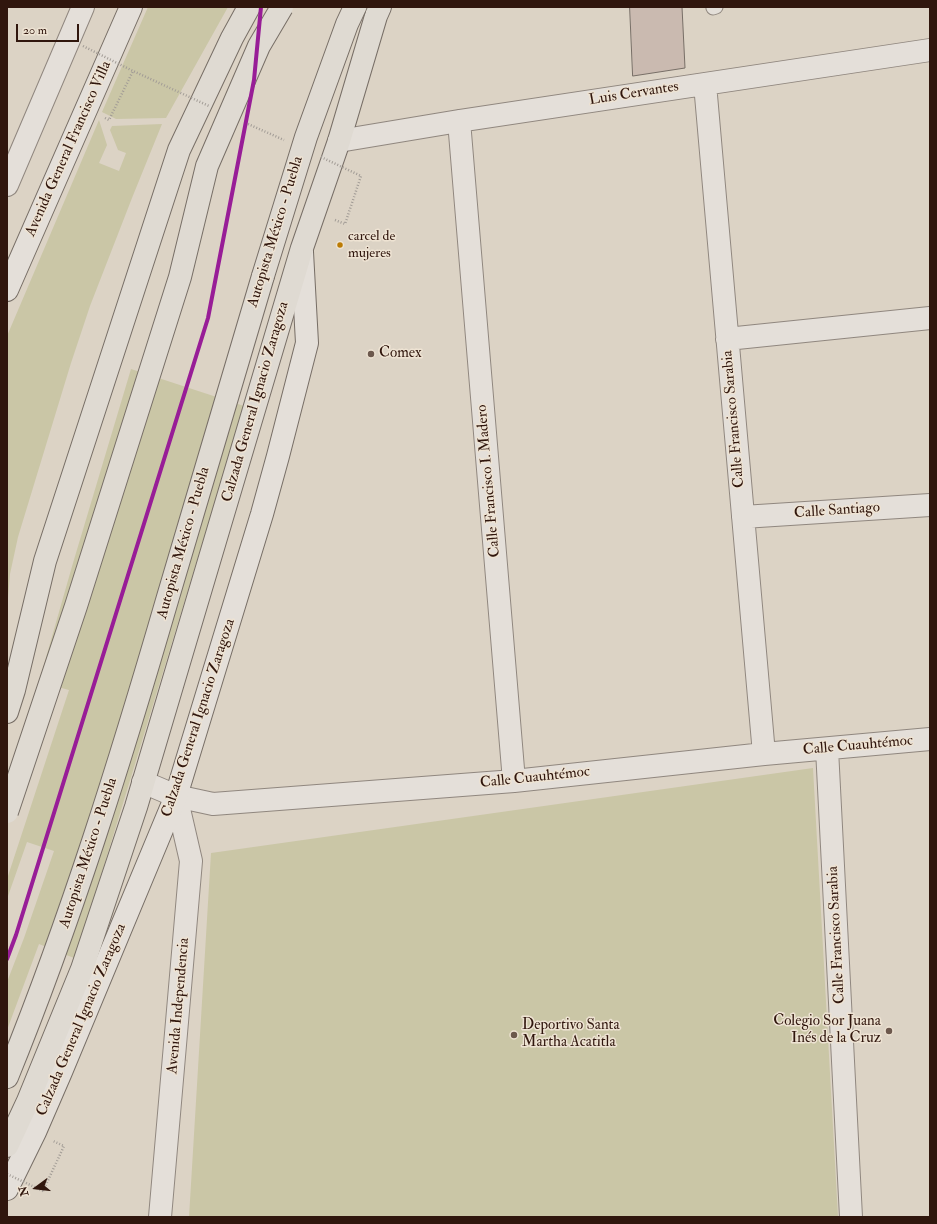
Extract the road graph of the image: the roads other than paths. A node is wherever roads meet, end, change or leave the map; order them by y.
1 (82, 7) edge
2 (131, 7) edge
3 (249, 7) edge
4 (282, 7) edge
5 (355, 7) edge
6 (380, 7) edge
7 (930, 50) edge
8 (705, 84) junction
9 (459, 121) junction
10 (339, 141) junction
11 (7, 185) edge
12 (302, 248) junction
13 (7, 290) edge
14 (930, 318) edge
15 (727, 339) junction
16 (930, 505) edge
17 (743, 517) junction
18 (7, 712) edge
19 (930, 739) edge
20 (827, 748) junction
21 (764, 754) junction
22 (514, 781) junction
23 (143, 782) junction
24 (176, 796) junction
25 (7, 812) edge
26 (7, 1077) edge
27 (7, 1146) edge
28 (7, 1189) edge
29 (160, 1217) edge
30 (851, 1217) edge

1 - 11 street
2 - 13 street, Avenida General Francisco Villa
3 - 18 highway
4 - 25 highway, bridge
5 - 26 highway, Autopista México - Puebla, bridge
6 - 10 highway, Calzada General Ignacio Zaragoza
7 - 8 street, Luis Cervantes
8 - 9 street, Luis Cervantes
8 - 15 street, Calle Francisco Sarabia
9 - 10 street, Luis Cervantes
9 - 22 street, Calle Francisco I. Madero
10 - 12 highway, Calzada General Ignacio Zaragoza
12 - 23 highway, Calzada General Ignacio Zaragoza
12 - 24 street, Calzada General Ignacio Zaragoza
14 - 15 street
15 - 17 street, Calle Francisco Sarabia
16 - 17 street, Calle Santiago
17 - 21 street, Calle Francisco Sarabia
19 - 20 street, Calle Cuauhtémoc
20 - 21 street, Calle Cuauhtémoc
20 - 30 street, Calle Francisco Sarabia
21 - 22 street, Calle Cuauhtémoc
22 - 24 street, Calle Cuauhtémoc
23 - 24 street, Calle Cuauhtémoc
23 - 27 highway, Calzada General Ignacio Zaragoza
24 - 28 street, Calzada General Ignacio Zaragoza
24 - 29 street, Avenida Independencia

